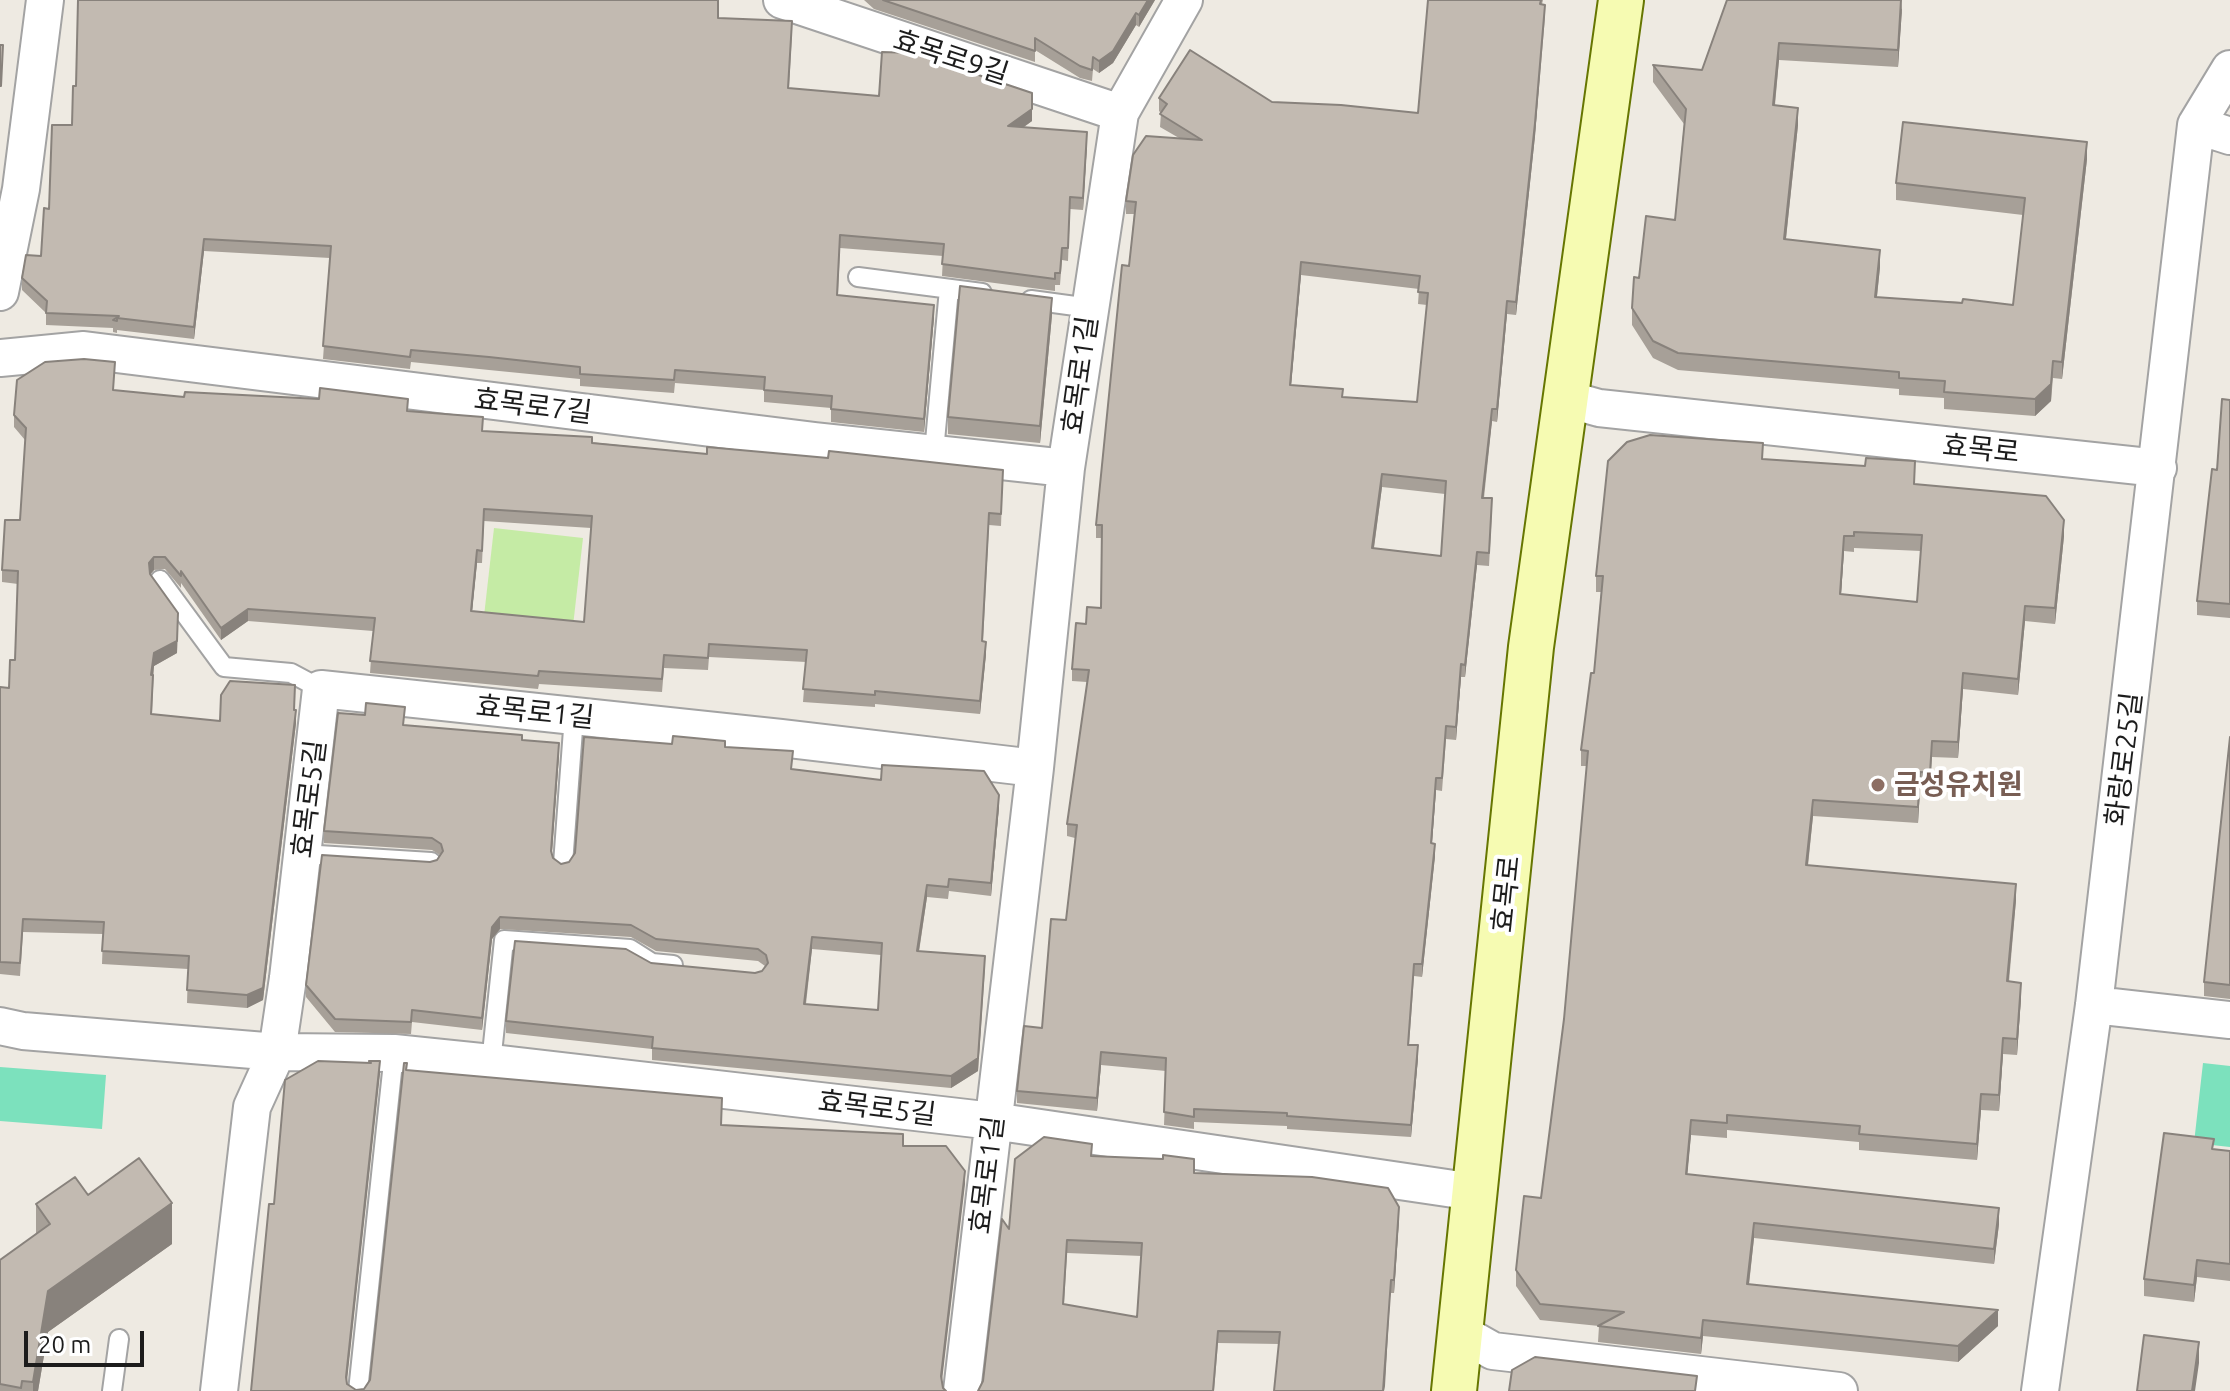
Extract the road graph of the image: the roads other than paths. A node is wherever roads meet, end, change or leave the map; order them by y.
1 (45, 0) edge
2 (782, 0) edge
3 (1184, 0) edge
4 (1621, 0) edge
5 (2230, 69) edge
6 (1120, 113) junction
7 (2196, 125) junction
8 (2230, 136) edge
9 (10, 185) edge
10 (858, 277) dead end
11 (949, 289) junction
12 (0, 292) edge
13 (1090, 308) junction
14 (0, 358) edge
15 (1567, 399) junction
16 (934, 452) junction
17 (1066, 468) junction
18 (2158, 468) junction
19 (160, 580) edge
20 (321, 689) junction
21 (574, 716) junction
22 (1035, 768) junction
23 (302, 854) junction
24 (431, 862) edge
25 (563, 864) edge
26 (697, 967) edge
27 (2094, 1005) junction
28 (2230, 1020) edge
29 (0, 1026) edge
30 (277, 1052) junction
31 (394, 1053) junction
32 (491, 1063) junction
33 (993, 1121) junction
34 (1474, 1192) junction
35 (1461, 1333) junction
36 (119, 1339) dead end
37 (112, 1391) edge
38 (219, 1391) edge
39 (358, 1391) edge
40 (962, 1391) edge
41 (1454, 1391) edge
42 (1839, 1391) edge
43 (2040, 1391) edge

1 - 9 street
2 - 6 street, 효목로9길
3 - 6 street, 효목로1길
4 - 15 street, 효목로
5 - 7 street, 화랑로25길
6 - 13 street, 효목로1길
7 - 8 street
7 - 18 street, 화랑로25길
9 - 12 street
10 - 11 lane
11 - 13 lane
11 - 16 lane
13 - 17 street, 효목로1길
14 - 16 street, 효목로7길
15 - 18 street, 효목로
15 - 34 street, 효목로
16 - 17 street, 효목로7길
17 - 22 street, 효목로1길
18 - 27 street, 화랑로25길
19 - 20 lane
20 - 21 street, 효목로1길
20 - 23 street, 효목로5길
21 - 22 street, 효목로1길
21 - 25 lane
22 - 33 street, 효목로1길
23 - 24 lane
23 - 30 street, 효목로5길
26 - 32 lane
27 - 28 street
27 - 43 street, 화랑로25길
29 - 30 street, 효목로5길
30 - 31 street, 효목로5길
30 - 38 street, 효목로5길
31 - 32 street, 효목로5길
31 - 39 lane
32 - 33 street, 효목로5길
33 - 34 street, 효목로5길
33 - 40 street, 효목로1길
34 - 35 street, 효목로
35 - 41 street, 효목로
35 - 42 street
36 - 37 lane

